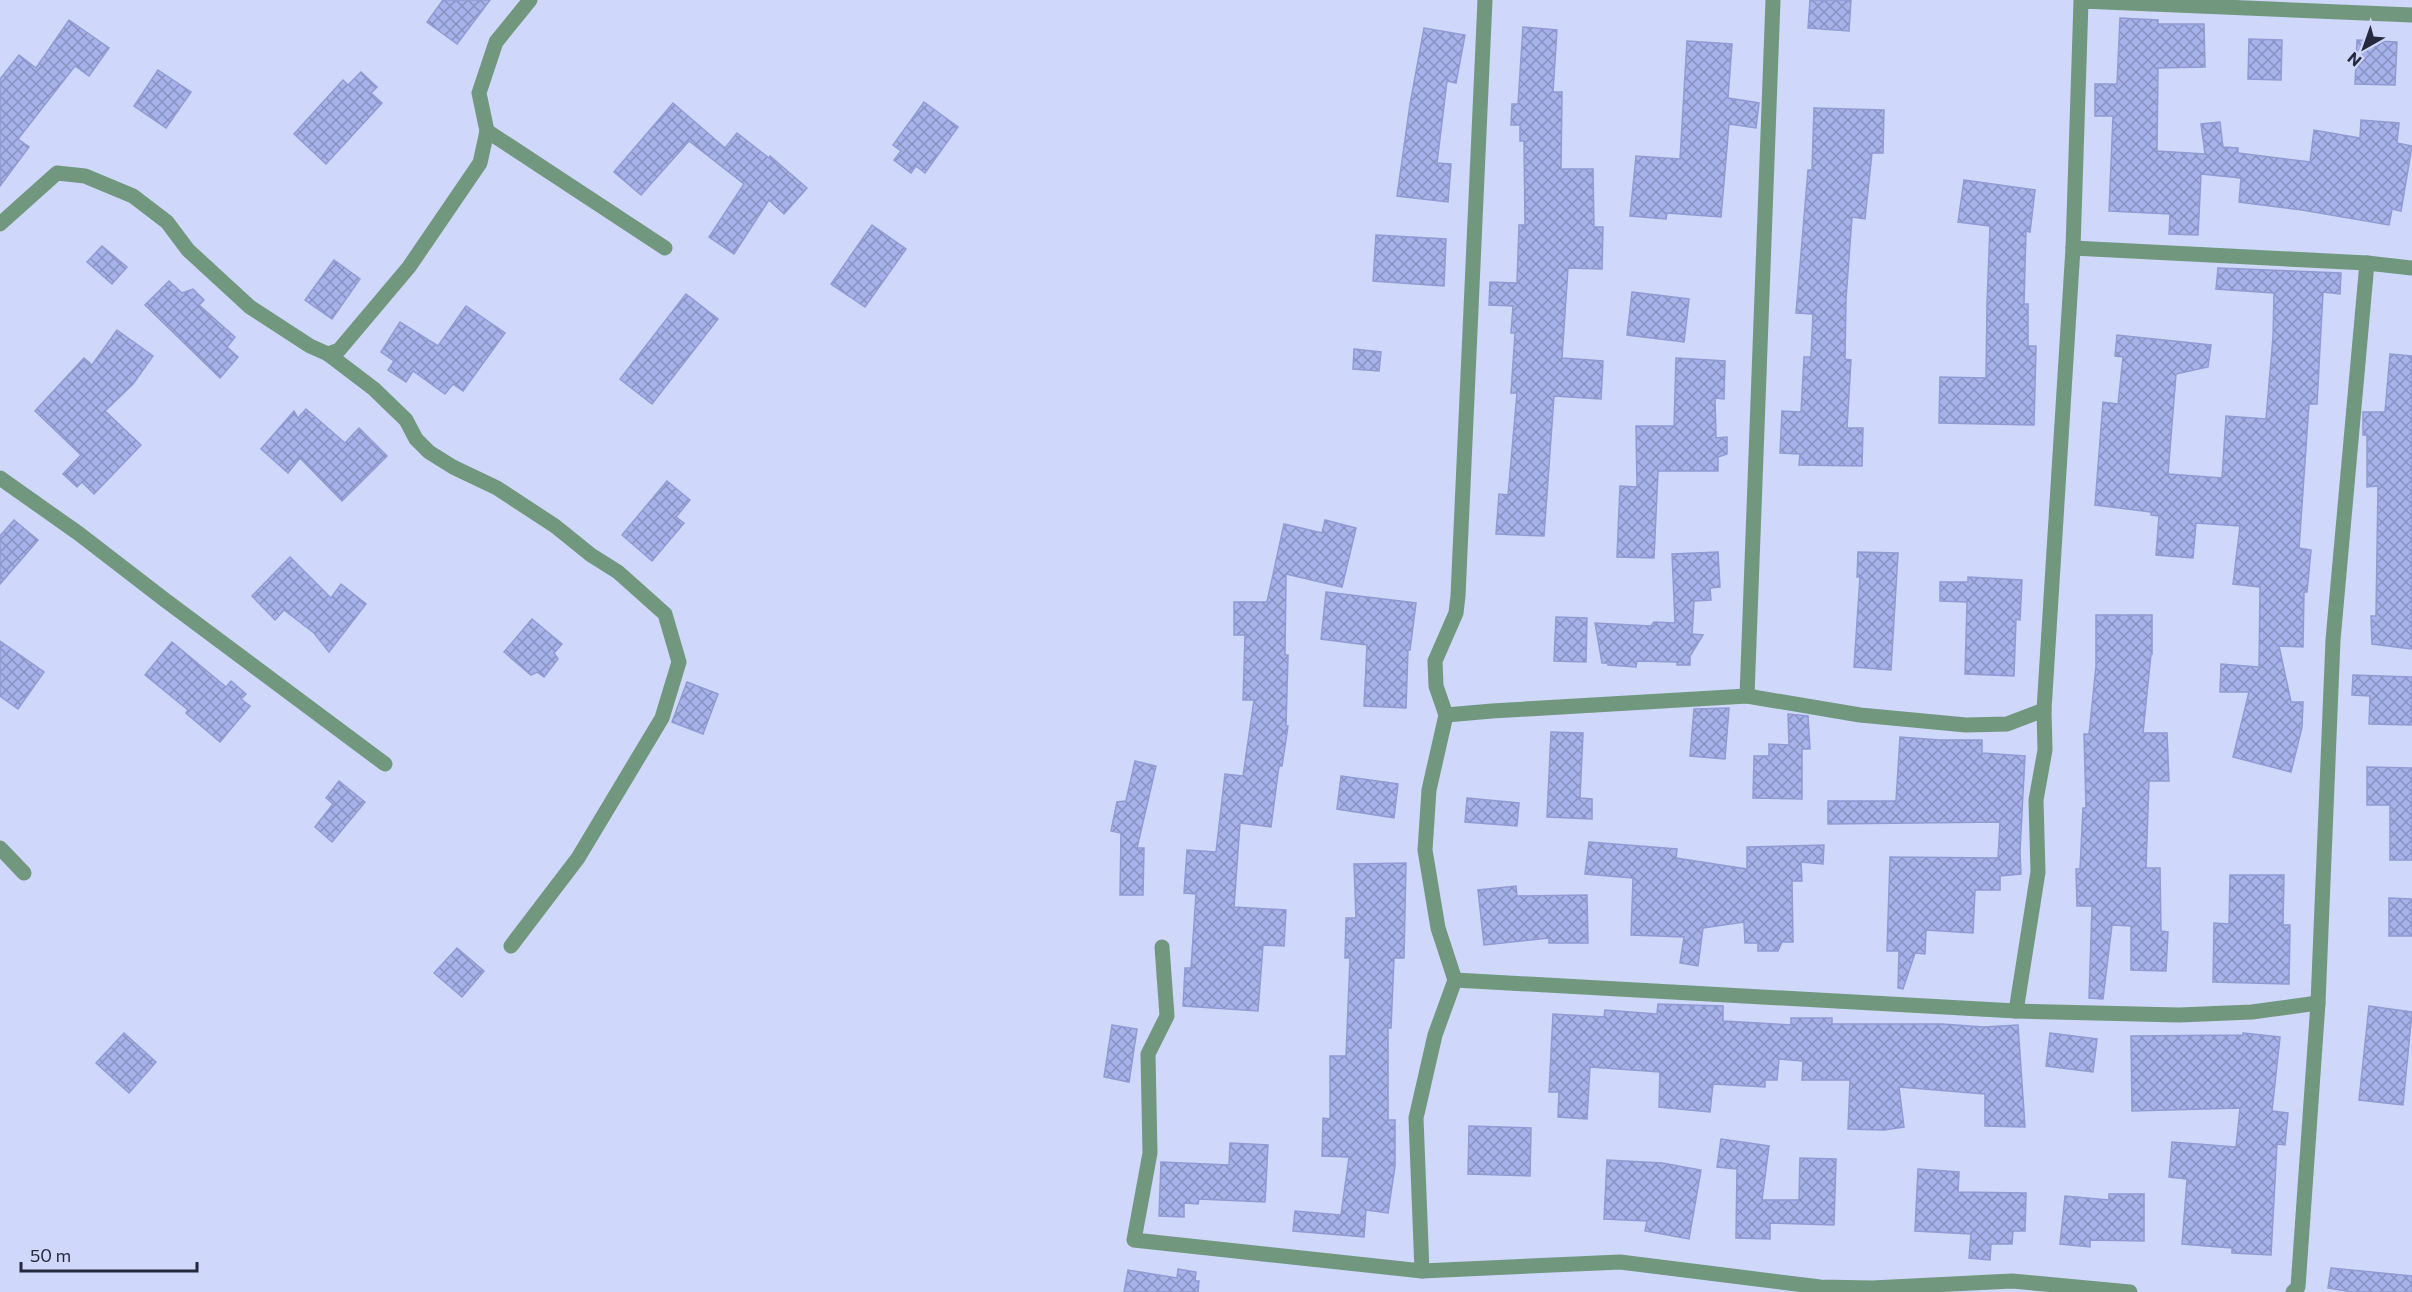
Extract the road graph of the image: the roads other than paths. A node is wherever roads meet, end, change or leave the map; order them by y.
1 (530, 0) edge
2 (1485, 0) edge
3 (1773, 0) edge
4 (2080, 0) edge
5 (2363, 7) edge
6 (2412, 15) edge
7 (487, 131) junction
8 (0, 224) edge
9 (665, 248) dead end
10 (2073, 248) junction
11 (2367, 263) junction
12 (2412, 268) edge
13 (328, 354) junction
14 (0, 478) edge
15 (1747, 696) junction
16 (2044, 710) junction
17 (1446, 716) junction
18 (385, 764) dead end
19 (0, 848) edge
20 (24, 873) dead end
21 (511, 946) dead end
22 (1162, 947) dead end
23 (1455, 980) junction
24 (2318, 1003) junction
25 (2016, 1011) junction
26 (1422, 1271) junction
27 (2130, 1292) edge
28 (2293, 1292) edge

1 - 7 street
2 - 17 street
3 - 15 street
4 - 5 street
4 - 10 street
5 - 6 street
7 - 9 street
7 - 13 street
8 - 13 street
10 - 11 street
10 - 16 street
11 - 12 street
11 - 24 street
13 - 21 street
14 - 18 street
15 - 16 street
15 - 17 street
16 - 25 street
17 - 23 street
19 - 20 street
22 - 26 street
23 - 25 street
23 - 26 street
24 - 25 street
24 - 28 street
26 - 27 street

